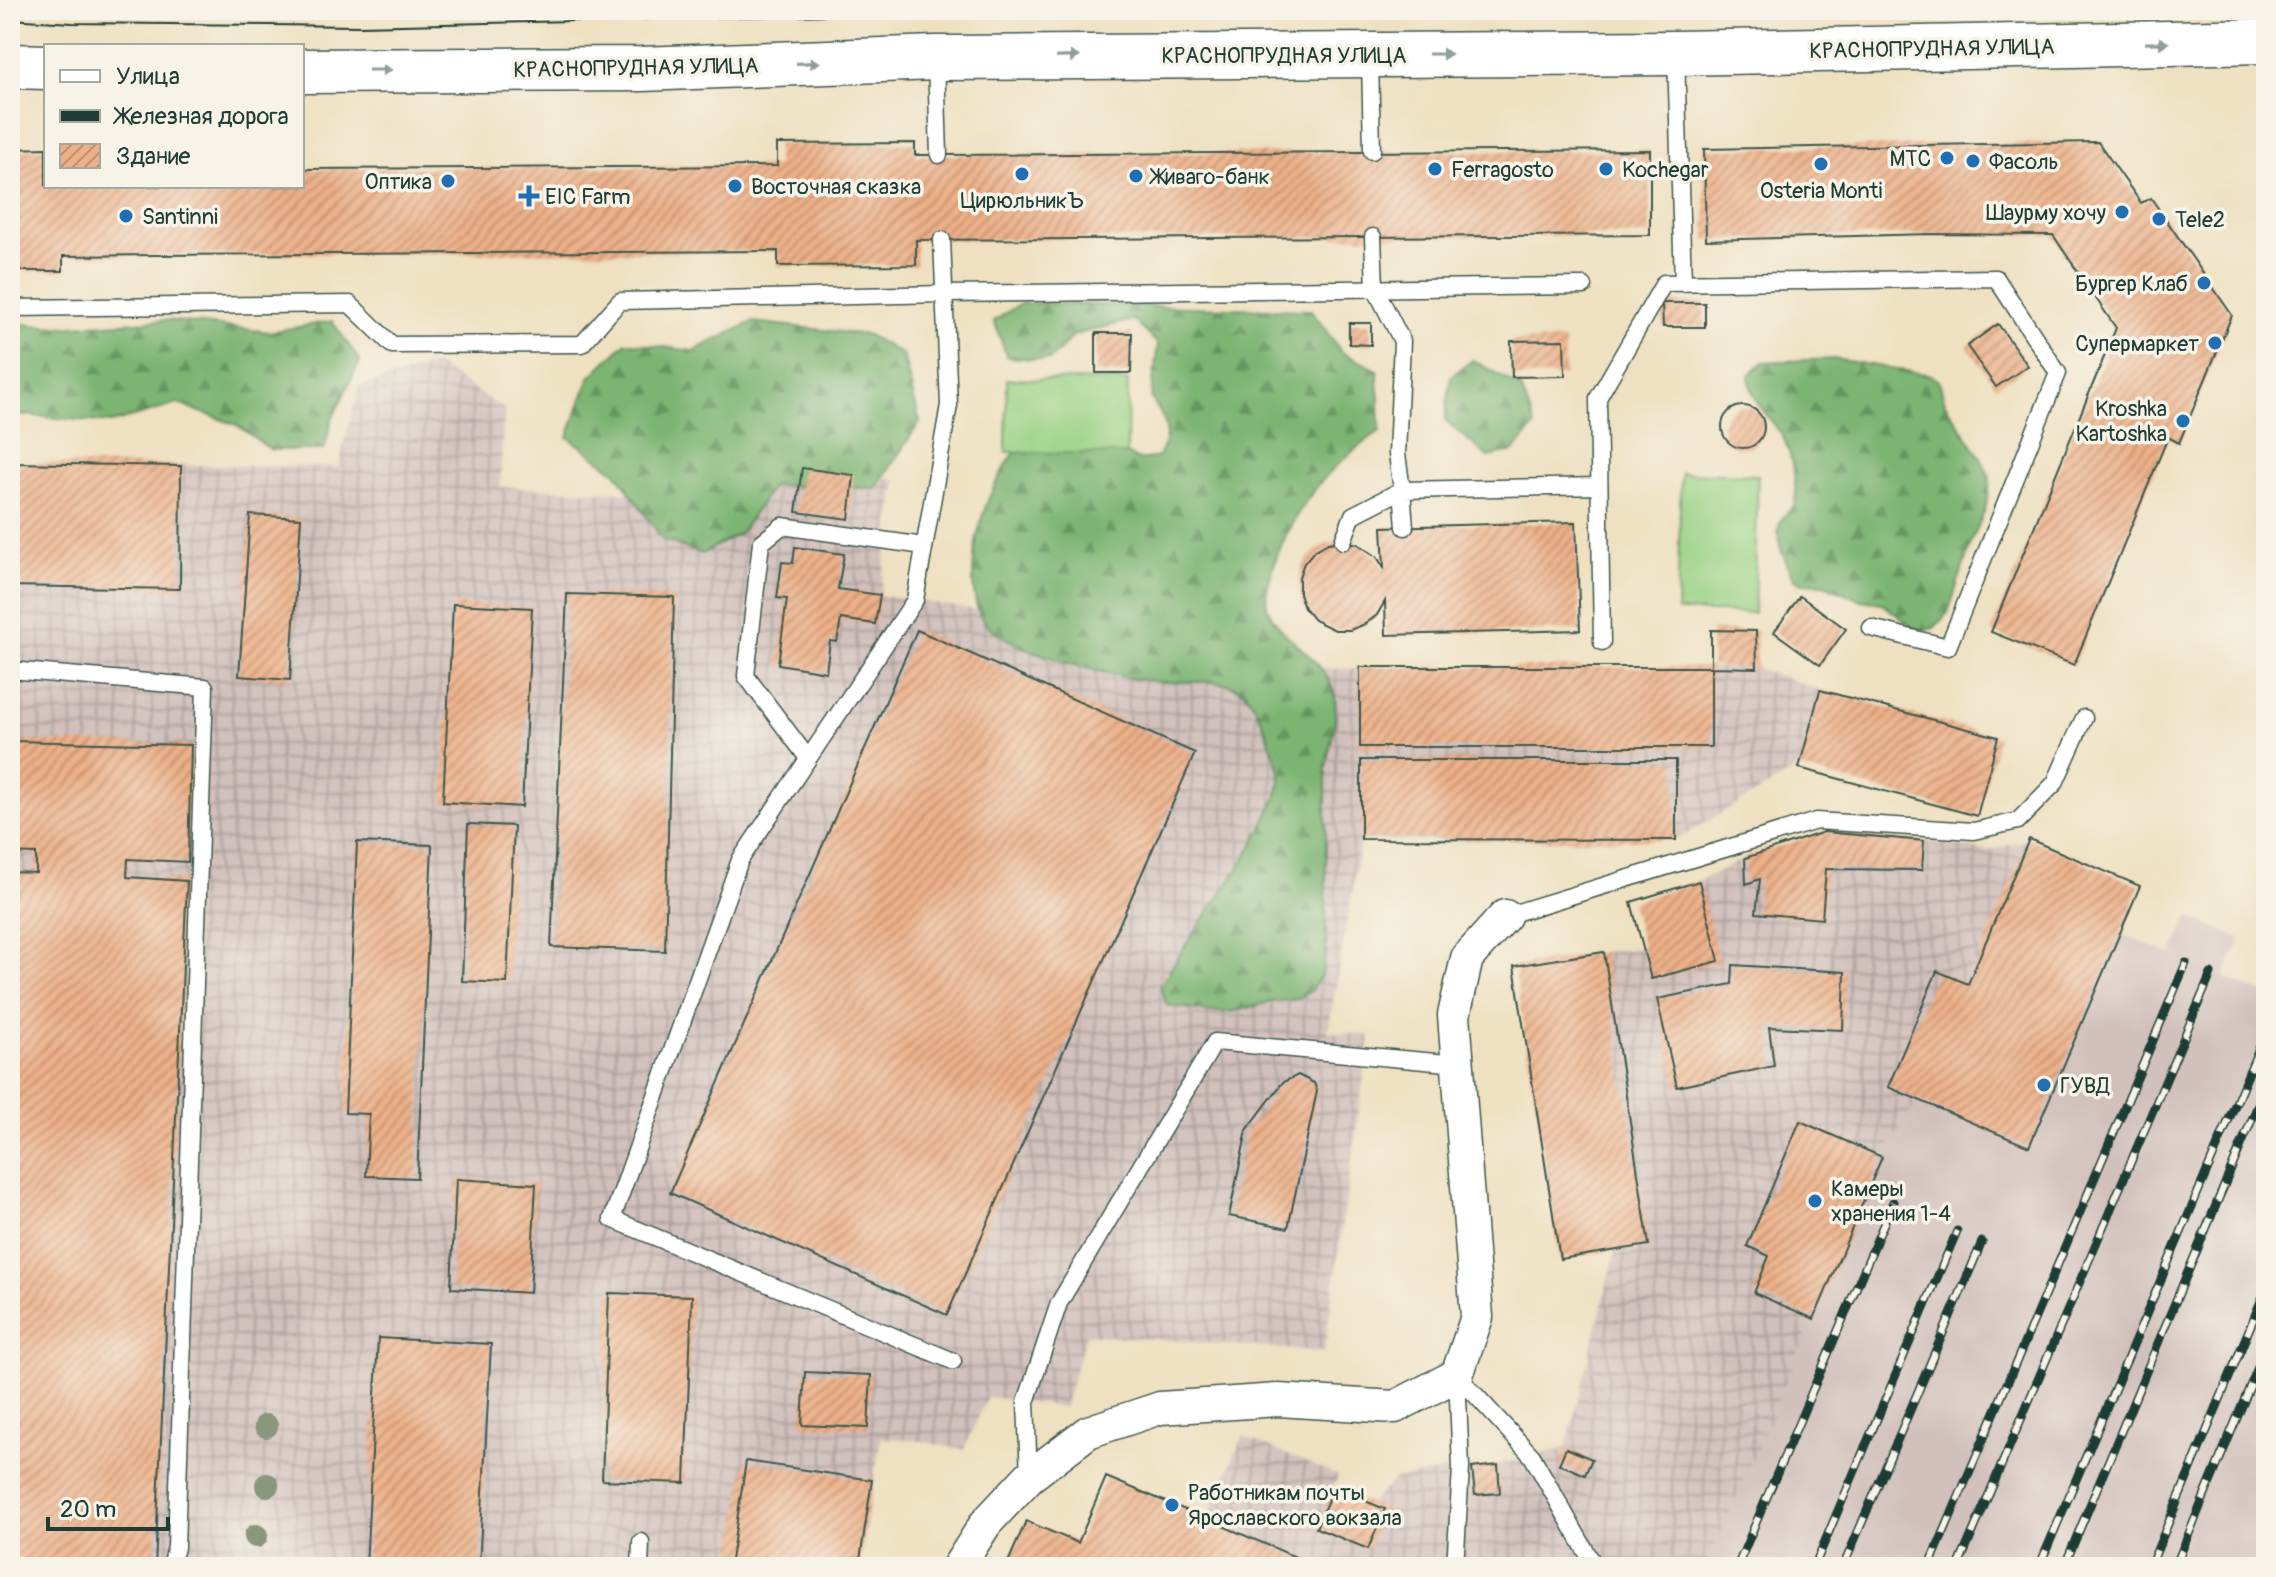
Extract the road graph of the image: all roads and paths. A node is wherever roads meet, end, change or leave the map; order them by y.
1 (2266, 41) edge
2 (1676, 53) junction
3 (1370, 54) junction
4 (936, 58) junction
5 (10, 66) edge
6 (44, 67) edge
7 (304, 71) edge
8 (1372, 151) dead end
9 (939, 155) dead end
10 (1373, 237) dead end
11 (942, 240) dead end
12 (1683, 283) junction
13 (1584, 286) dead end
14 (1375, 288) junction
15 (945, 294) junction
16 (10, 308) edge
17 (1599, 486) junction
18 (1402, 490) junction
19 (1405, 527) dead end
20 (1343, 541) dead end
21 (924, 546) junction
22 (1871, 628) dead end
23 (1602, 642) dead end
24 (10, 670) edge
25 (2084, 718) dead end
26 (807, 757) junction
27 (1505, 916) joint
28 (1458, 1064) junction
29 (953, 1361) dead end
30 (1457, 1375) junction
31 (1029, 1477) junction
32 (641, 1542) dead end
33 (171, 1567) edge
34 (640, 1567) edge
35 (958, 1567) edge
36 (1455, 1567) edge
37 (1595, 1567) edge

2 -> 1 main road, КРАСНОПРУДНАЯ УЛИЦА
3 -> 2 main road, КРАСНОПРУДНАЯ УЛИЦА
2 - 12 lane
4 -> 3 main road, КРАСНОПРУДНАЯ УЛИЦА
3 - 8 lane
7 -> 4 main road, КРАСНОПРУДНАЯ УЛИЦА
4 - 9 lane
5 - 6 main road
10 - 14 lane
11 - 15 lane
12 - 17 lane
12 - 22 lane
13 - 14 lane
14 - 15 lane
14 - 18 lane
15 - 16 lane
15 - 21 lane
17 - 18 lane
17 - 23 lane
18 - 19 lane
18 - 20 lane
21 - 26 lane
21 - 26 lane
24 - 33 lane
25 - 27 lane
26 - 29 lane
27 - 28 street
28 - 30 street
28 - 31 lane
30 - 31 street
30 - 36 lane
30 - 37 lane
31 - 35 street
32 - 34 lane

